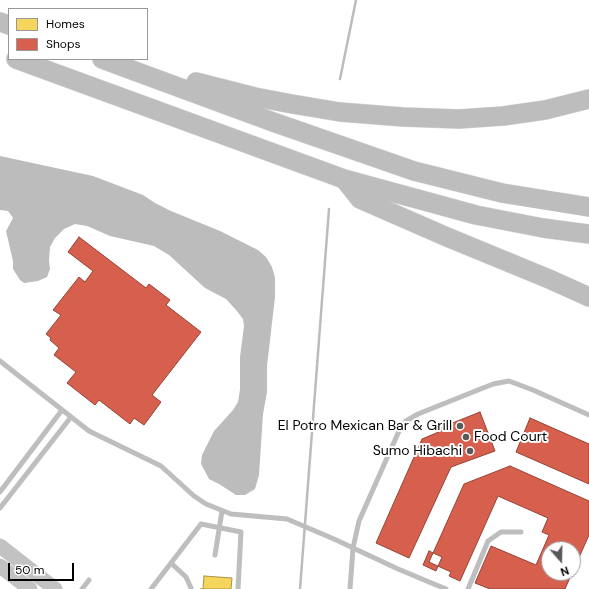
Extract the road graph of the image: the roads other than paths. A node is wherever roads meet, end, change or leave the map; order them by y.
1 (19, 60) edge
2 (103, 60) edge
3 (589, 99) edge
4 (344, 179) junction
5 (589, 207) edge
6 (589, 234) edge
7 (589, 297) edge
8 (0, 361) edge
9 (62, 410) junction
10 (589, 415) edge
11 (71, 417) junction
12 (0, 492) edge
13 (0, 508) edge
14 (222, 511) junction
15 (218, 528) junction
16 (521, 532) dead end
17 (0, 546) edge
18 (352, 548) junction
19 (215, 555) dead end
20 (171, 563) junction
21 (0, 566) edge
22 (89, 580) dead end
23 (192, 588) dead end
24 (30, 589) edge
25 (55, 589) edge
26 (82, 589) edge
27 (151, 589) edge
28 (238, 589) edge
29 (350, 589) edge
30 (446, 589) edge
31 (468, 589) edge

1 - 4 highway
2 - 3 highway
2 - 5 highway
4 - 6 highway
4 - 7 highway
8 - 9 lane
9 - 11 lane
9 - 12 lane
10 - 18 lane
11 - 13 lane
11 - 14 lane
14 - 15 lane
14 - 18 lane
15 - 19 lane
15 - 20 lane
15 - 28 lane
16 - 31 lane
17 - 25 street
18 - 29 lane
18 - 30 lane
20 - 23 lane
20 - 27 lane
21 - 24 street
22 - 26 lane

